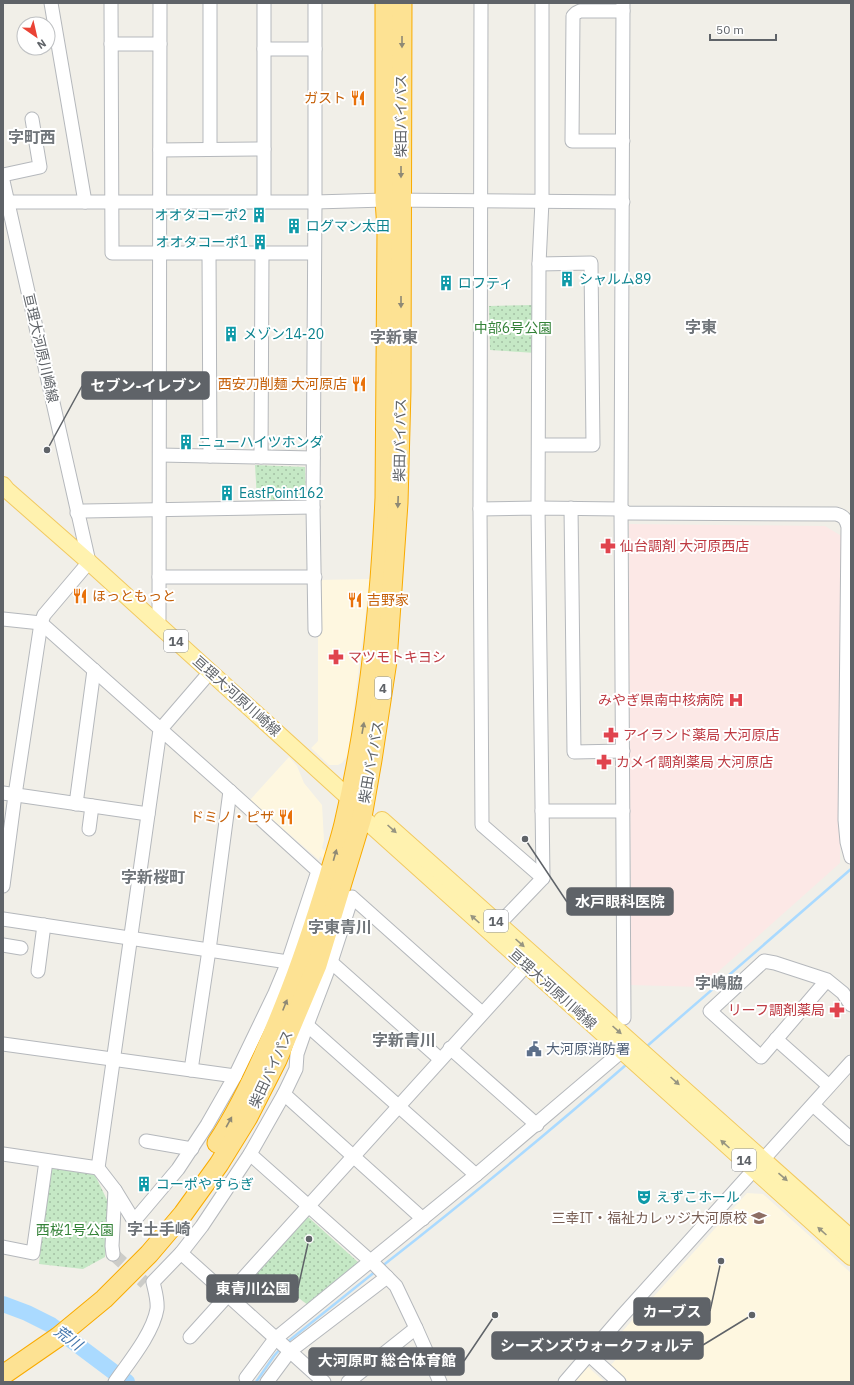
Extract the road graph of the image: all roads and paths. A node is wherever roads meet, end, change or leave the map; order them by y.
1 (50, 3) edge
2 (111, 3) edge
3 (160, 3) edge
4 (210, 3) edge
5 (264, 3) edge
6 (315, 3) edge
7 (386, 3) edge
8 (402, 3) edge
9 (481, 3) edge
10 (542, 3) edge
11 (623, 7) edge
12 (111, 44) junction
13 (160, 44) junction
14 (264, 49) junction
15 (315, 49) junction
16 (32, 119) dead end
17 (623, 141) junction
18 (210, 149) junction
19 (264, 149) junction
20 (160, 150) junction
21 (3, 175) edge
22 (3, 181) edge
23 (393, 200) junction
24 (481, 201) junction
25 (542, 201) junction
26 (5, 202) edge
27 (85, 202) junction
28 (111, 202) junction
29 (160, 202) junction
30 (264, 202) junction
31 (315, 202) junction
32 (623, 202) junction
33 (160, 253) junction
34 (209, 253) junction
35 (262, 253) junction
36 (314, 253) junction
37 (539, 264) junction
38 (539, 445) junction
39 (160, 455) junction
40 (210, 456) junction
41 (261, 457) junction
42 (313, 458) junction
43 (4, 489) edge
44 (313, 507) junction
45 (538, 508) junction
46 (571, 508) junction
47 (480, 509) junction
48 (621, 509) junction
49 (160, 510) junction
50 (77, 513) junction
51 (89, 562) junction
52 (160, 577) junction
53 (315, 578) junction
54 (3, 619) edge
55 (41, 623) junction
56 (156, 623) junction
57 (315, 630) dead end
58 (94, 670) junction
59 (210, 672) junction
60 (160, 730) junction
61 (623, 751) junction
62 (230, 791) junction
63 (9, 794) edge
64 (76, 804) junction
65 (92, 806) junction
66 (358, 806) junction
67 (542, 811) junction
68 (623, 811) junction
69 (148, 814) junction
70 (89, 829) dead end
71 (5, 854) edge
72 (851, 857) edge
73 (543, 878) junction
74 (3, 886) edge
75 (3, 919) edge
76 (499, 924) junction
77 (44, 925) junction
78 (130, 938) junction
79 (3, 945) edge
80 (20, 948) dead end
81 (209, 950) junction
82 (530, 961) junction
83 (288, 962) junction
84 (331, 962) junction
85 (38, 971) dead end
86 (827, 980) junction
87 (851, 1005) edge
88 (482, 1013) junction
89 (624, 1018) dead end
90 (307, 1025) junction
91 (776, 1039) junction
92 (3, 1044) edge
93 (450, 1048) junction
94 (634, 1055) junction
95 (440, 1059) junction
96 (113, 1060) junction
97 (851, 1062) edge
98 (191, 1070) junction
99 (235, 1076) junction
100 (829, 1086) junction
101 (284, 1094) junction
102 (813, 1105) junction
103 (398, 1106) junction
104 (537, 1125) junction
105 (851, 1139) edge
106 (146, 1141) dead end
107 (192, 1149) junction
108 (3, 1154) edge
109 (250, 1154) junction
110 (354, 1156) junction
111 (46, 1160) junction
112 (759, 1165) junction
113 (98, 1168) junction
114 (476, 1175) junction
115 (114, 1190) junction
116 (308, 1206) junction
117 (424, 1219) junction
118 (851, 1238) edge
119 (3, 1247) edge
120 (181, 1253) junction
121 (113, 1254) dead end
122 (851, 1257) edge
123 (379, 1269) junction
124 (98, 1296) junction
125 (228, 1296) junction
126 (416, 1328) junction
127 (190, 1337) dead end
128 (282, 1345) junction
129 (588, 1354) junction
130 (3, 1360) edge
131 (3, 1375) edge
132 (246, 1378) dead end
133 (116, 1382) edge
134 (267, 1382) edge
135 (324, 1382) edge
136 (348, 1382) edge
137 (440, 1382) edge
138 (565, 1382) edge
139 (619, 1382) edge

1 - 27 street
2 - 12 street
3 - 13 street
4 - 18 street
5 - 14 street
6 - 15 street
7 - 23 highway, 柴田バイパス / 4
8 -> 23 highway, 柴田バイパス / 4
9 - 24 street
10 - 25 street
11 - 17 street
11 - 17 street
12 - 13 street
12 - 28 street
13 - 20 street
14 - 15 street
14 - 19 street
15 - 31 street
16 - 21 street
17 - 32 street
18 - 19 street
18 - 20 street
19 - 30 street
20 - 29 street
22 - 26 street, 亘理大河原川崎線
23 - 24 street
23 - 31 street
23 - 66 highway, 柴田バイパス / 4
24 - 25 street
24 - 47 street
25 - 32 street
25 - 37 street
26 - 27 street
26 - 50 street, 亘理大河原川崎線
27 - 28 street
28 - 29 street
28 - 33 street
29 - 30 street
29 - 33 street
30 - 31 street
31 - 36 street
32 - 48 street
33 - 34 street
33 - 39 street
34 - 35 street
34 - 40 street
35 - 36 street
35 - 41 street
36 - 42 street
37 - 38 street
37 - 38 street
38 - 45 street
39 - 40 street
39 - 49 street
40 - 41 street
41 - 42 street
42 - 44 street
43 - 51 main road, 亘理大河原川崎線 / 14
44 - 49 street
44 - 53 street
45 - 46 street
45 - 47 street
45 - 67 street
46 - 48 street
46 - 61 street
47 - 73 street
48 - 61 street
48 - 72 street
49 - 50 street
49 - 52 street
50 - 51 street, 亘理大河原川崎線
51 - 55 street
51 - 56 main road, 亘理大河原川崎線 / 14
52 - 53 street
52 - 56 street
53 - 57 street
54 - 55 street
55 - 58 street
55 - 63 street
56 - 59 main road, 亘理大河原川崎線 / 14
58 - 60 street
58 - 64 street
59 - 60 street
59 - 66 main road, 亘理大河原川崎線 / 14
60 - 62 street
60 - 69 street
61 - 68 street
62 - 81 street
62 - 83 street
63 - 64 street
63 - 71 street
64 - 65 street
65 - 69 street
65 - 70 street
66 -> 76 main road, 亘理大河原川崎線 / 14
82 -> 66 main road, 亘理大河原川崎線 / 14
66 - 124 highway, 柴田バイパス / 4
67 - 68 street
67 - 73 street
68 - 89 street
69 - 78 street
71 - 74 street
73 - 76 street
75 - 77 street
76 -> 82 main road, 亘理大河原川崎線 / 14
77 - 78 street
77 - 85 street
78 - 81 street
78 - 96 street
79 - 80 street
81 - 83 street
81 - 98 street
82 - 88 street
82 - 94 main road, 亘理大河原川崎線 / 14
83 - 99 street
84 - 88 street
84 - 90 street
84 - 95 street
86 - 87 street
86 - 91 street
86 - 91 street
88 - 93 street
90 - 101 street
90 - 103 street
91 - 100 street
92 - 96 street
93 - 95 street
93 - 104 street
94 - 104 street
94 - 112 main road, 亘理大河原川崎線 / 14
95 - 103 street
96 - 98 street
96 - 113 street
97 - 100 street
98 - 99 street
99 - 107 street
100 - 102 street
101 - 109 street
101 - 110 street
102 - 105 street
102 - 112 street
103 - 110 street
103 - 114 street
104 - 114 street
106 - 107 street
107 - 115 street
108 - 111 street
109 - 116 street
109 - 120 street
110 - 116 street
110 - 117 street
111 - 113 street
111 - 119 street
112 -> 118 main road, 亘理大河原川崎線 / 14
122 -> 112 main road, 亘理大河原川崎線 / 14
112 - 129 street
113 - 115 street
114 - 117 street
115 - 121 street
116 - 123 street
116 - 125 street
117 - 123 street
120 - 125 street
120 - 133 street
123 - 126 street
123 - 128 street
123 - 128 street
124 - 130 highway, 柴田バイパス / 4
124 - 131 highway, 柴田バイパス / 4
125 - 127 street
125 - 128 street
126 - 136 street
126 - 137 street
128 - 132 street
128 - 134 street
128 - 135 street
129 - 138 street
129 - 139 street

